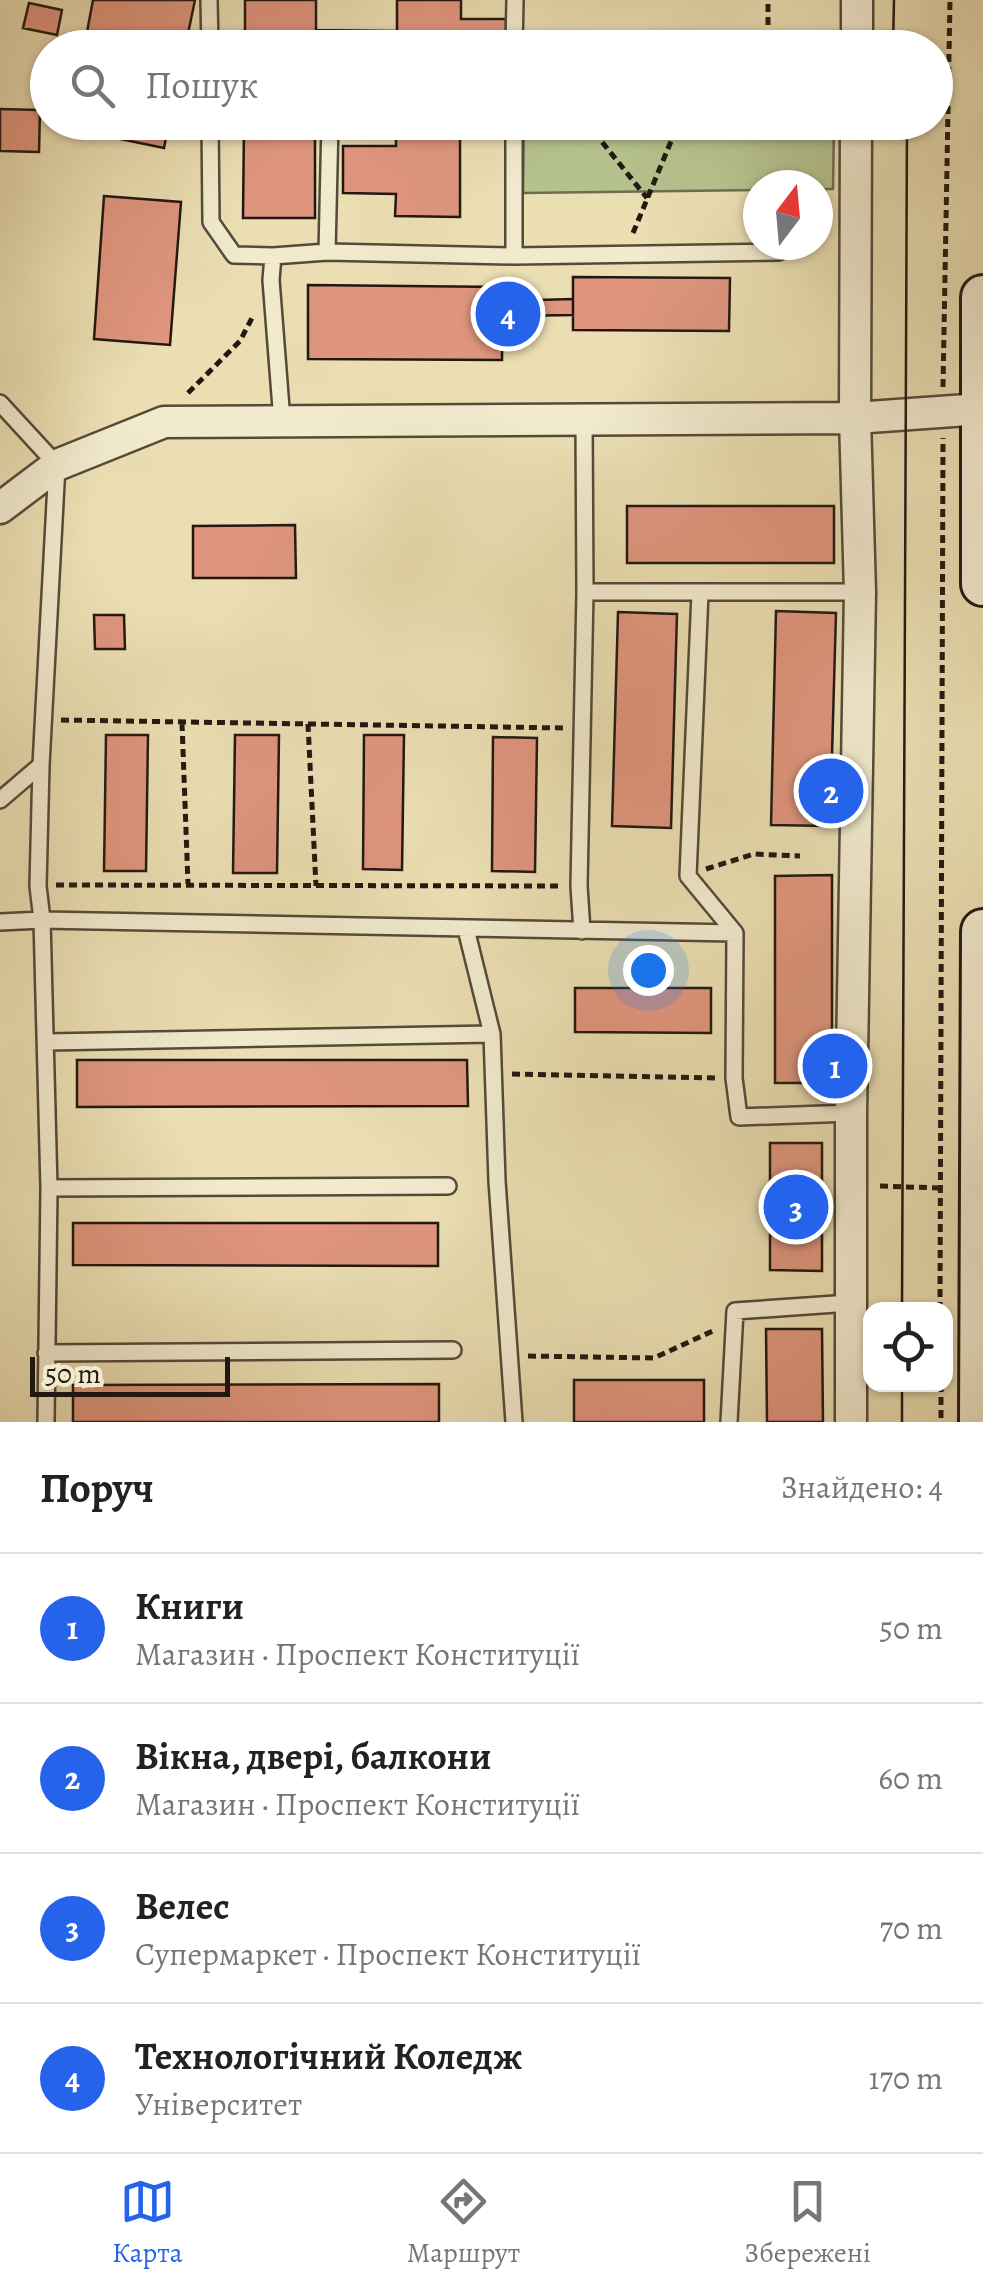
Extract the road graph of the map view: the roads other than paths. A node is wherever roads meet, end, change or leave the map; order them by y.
1 (209, 0) edge
2 (515, 0) edge
3 (857, 0) edge
4 (210, 30) edge
5 (514, 30) edge
6 (857, 30) edge
7 (210, 140) edge
8 (330, 140) edge
9 (514, 140) edge
10 (856, 140) edge
11 (327, 252) junction
12 (743, 253) edge
13 (273, 256) junction
14 (514, 256) junction
15 (983, 296) edge
16 (0, 403) edge
17 (962, 410) edge
18 (855, 418) junction
19 (282, 421) junction
20 (584, 422) junction
21 (57, 465) junction
22 (0, 508) edge
23 (983, 584) edge
24 (585, 592) junction
25 (860, 592) junction
26 (700, 593) junction
27 (41, 765) junction
28 (0, 800) edge
29 (42, 920) junction
30 (0, 922) edge
31 (466, 929) junction
32 (582, 931) junction
33 (983, 931) edge
34 (735, 932) junction
35 (492, 1034) junction
36 (46, 1042) junction
37 (982, 1044) edge
38 (851, 1112) junction
39 (448, 1186) dead end
40 (48, 1188) junction
41 (850, 1303) junction
42 (968, 1314) edge
43 (453, 1350) dead end
44 (46, 1353) junction
45 (46, 1422) edge
46 (514, 1422) edge
47 (729, 1422) edge
48 (851, 1422) edge
49 (981, 1422) edge

1 - 4 lane
2 - 5 lane
3 - 6 street
7 - 13 lane
8 - 11 lane
9 - 14 lane
10 - 18 street
11 - 13 lane
11 - 14 lane
12 - 14 lane
13 - 19 lane
15 - 17 street
16 - 21 lane
17 - 18 street
17 - 23 street
18 - 20 street
18 - 25 street
19 - 20 street
19 - 21 street
20 - 24 lane
21 - 22 street
21 - 27 lane
24 - 26 lane
24 - 32 lane
25 - 26 lane
25 - 38 street
26 - 34 lane
27 - 28 lane
27 - 29 lane
29 - 30 lane
29 - 31 lane
29 - 36 lane
31 - 32 lane
31 - 35 lane
32 - 34 lane
33 - 37 street
34 - 38 lane
35 - 36 lane
35 - 46 lane
36 - 40 lane
37 - 42 street
38 - 41 street
39 - 40 lane
40 - 44 lane
41 - 47 lane
41 - 48 street
42 - 49 street
43 - 44 lane
44 - 45 lane

